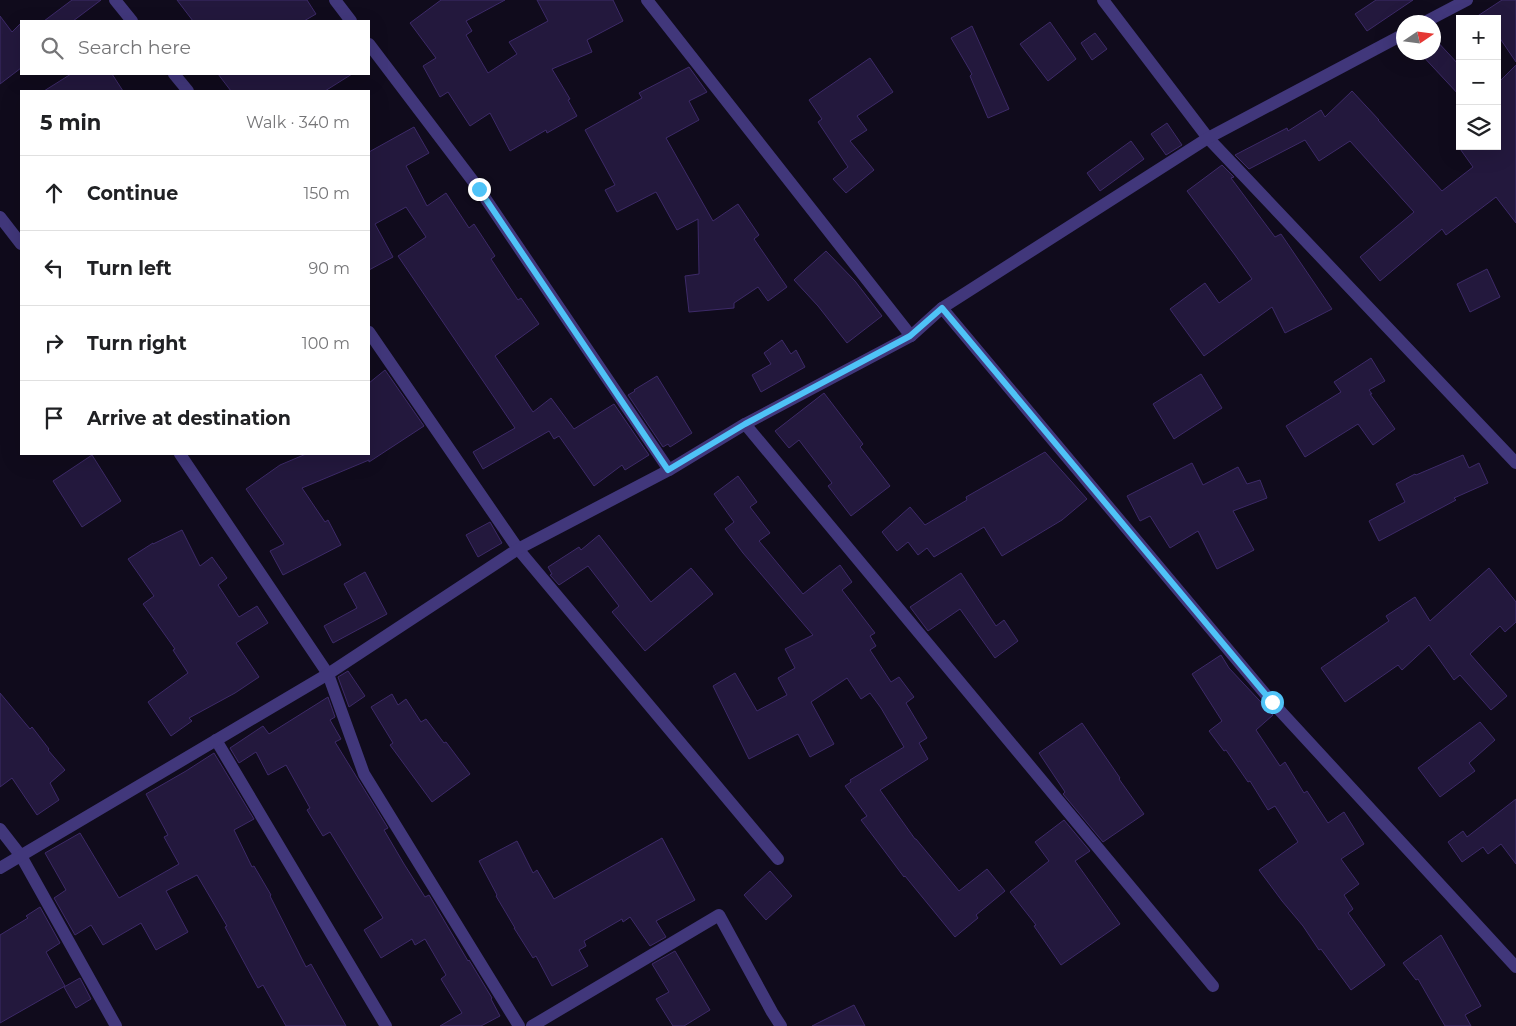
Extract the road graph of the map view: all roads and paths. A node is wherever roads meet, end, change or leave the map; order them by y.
1 (115, 0) edge
2 (335, 0) edge
3 (646, 0) edge
4 (1103, 0) edge
5 (1467, 0) edge
6 (1438, 15) edge
7 (131, 20) edge
8 (350, 20) edge
9 (1396, 38) edge
10 (370, 45) edge
11 (175, 75) edge
12 (187, 90) edge
13 (1208, 138) junction
14 (0, 217) edge
15 (20, 243) edge
16 (942, 308) junction
17 (370, 333) edge
18 (910, 336) junction
19 (745, 424) junction
20 (181, 455) edge
21 (1516, 463) edge
22 (668, 470) junction
23 (518, 549) junction
24 (328, 674) junction
25 (216, 740) junction
26 (0, 829) edge
27 (20, 856) junction
28 (778, 859) dead end
29 (0, 868) edge
30 (1516, 967) edge
31 (1213, 986) dead end
32 (116, 1026) edge
33 (386, 1026) edge
34 (519, 1026) edge
35 (532, 1026) edge
36 (781, 1026) edge

1 - 7 street
2 - 8 street
3 - 18 street
4 - 13 street
5 - 6 street
9 - 13 street
10 - 22 street
11 - 12 street
13 - 16 street
13 - 21 street
14 - 15 street
16 - 18 street
16 - 30 street
17 - 23 street
18 - 19 street
19 - 22 street
19 - 31 street
20 - 24 street
22 - 23 street
23 - 24 street
23 - 28 street
24 - 25 street
24 - 34 street
25 - 27 street
25 - 33 street
26 - 27 street
27 - 29 street
27 - 32 street
35 - 36 street

